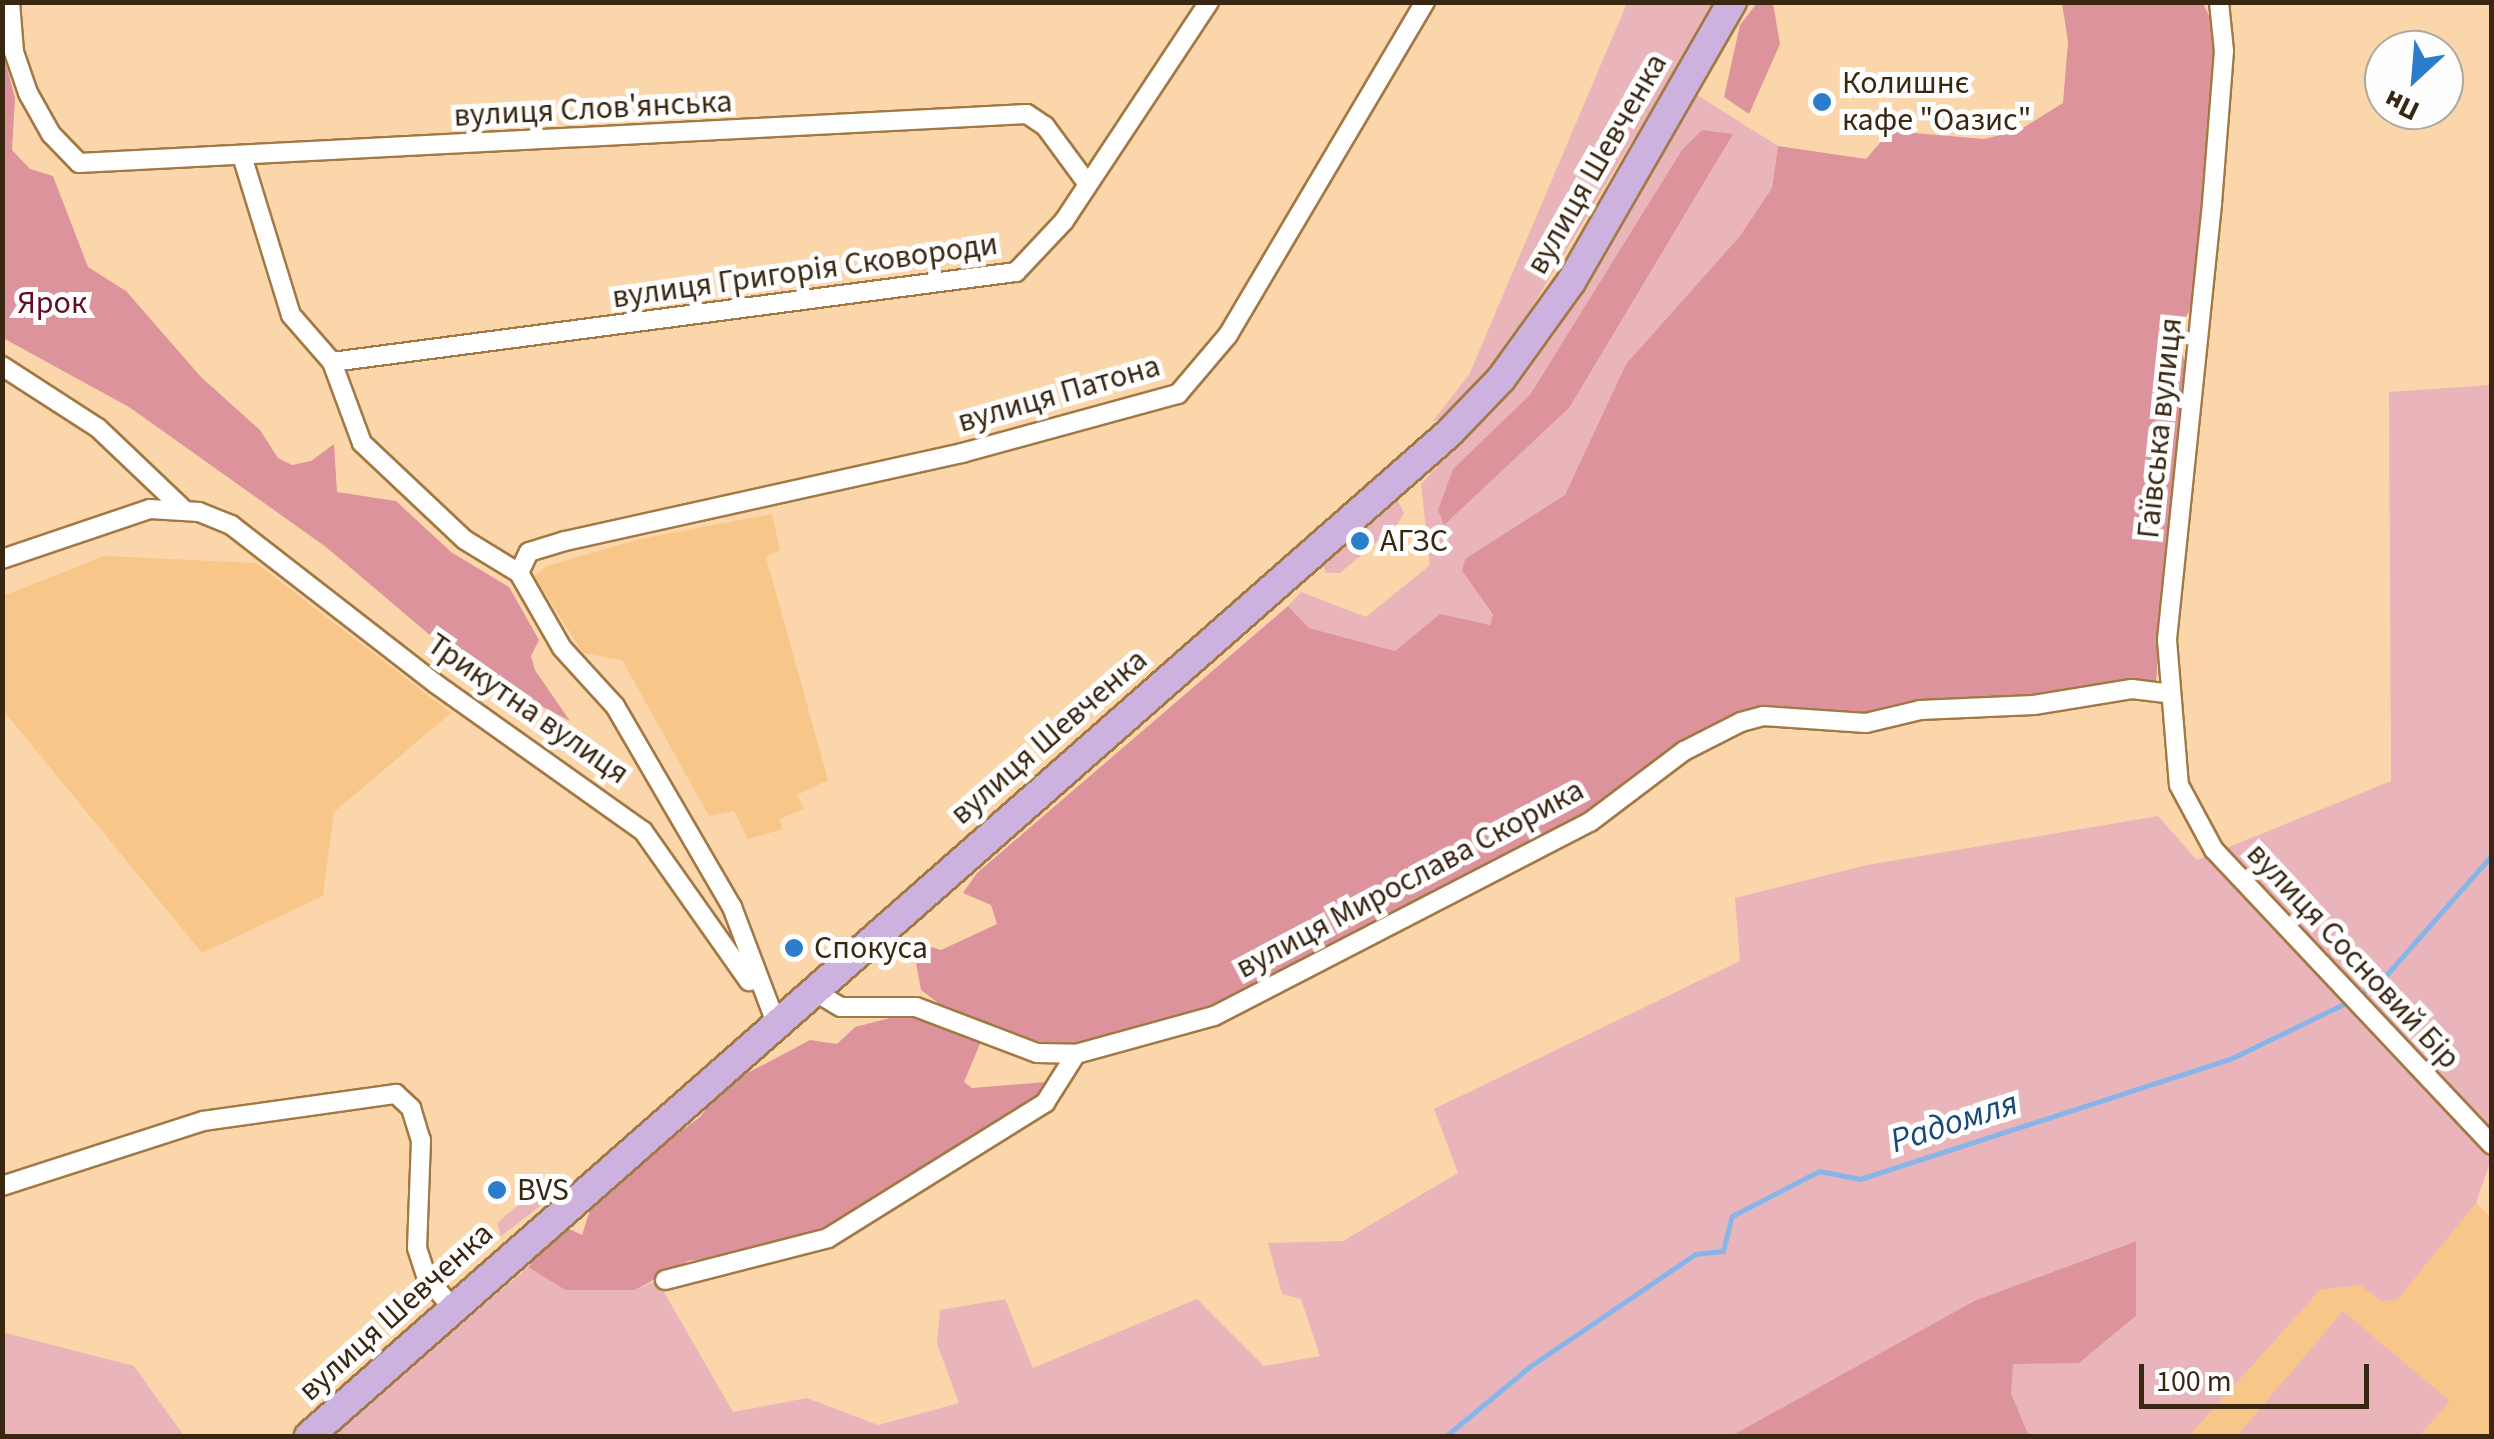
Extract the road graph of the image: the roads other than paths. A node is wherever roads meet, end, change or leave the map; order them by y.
1 (1209, 2) edge
2 (1425, 2) edge
3 (1732, 2) edge
4 (2220, 2) edge
5 (11, 3) edge
6 (243, 159) junction
7 (1087, 183) junction
8 (332, 362) junction
9 (2, 366) edge
10 (184, 510) junction
11 (2, 558) edge
12 (519, 573) junction
13 (2170, 694) junction
14 (2214, 850) joint
15 (814, 991) junction
16 (776, 1024) junction
17 (1076, 1054) junction
18 (2492, 1144) edge
19 (2, 1186) edge
20 (665, 1280) dead end
21 (453, 1309) junction
22 (309, 1436) edge

1 - 7 street, вулиця Григорія Сковороди
2 - 12 street, вулиця Патона
3 - 15 main road, вулиця Шевченка
4 - 13 street, Гаївська вулиця
5 - 6 street, вулиця Слов'янська
6 - 7 street, вулиця Слов'янська
6 - 8 street
7 - 8 street, вулиця Григорія Сковороди
8 - 12 street
9 - 10 street, Трикутна вулиця
10 - 11 street, Трикутна вулиця
10 - 16 street, Трикутна вулиця
12 - 16 street
13 - 14 street, Гаївська вулиця
13 - 17 street, вулиця Мирослава Скорика
14 - 18 street, вулиця Сосновий Бір
15 - 16 main road, вулиця Шевченка
15 - 17 street, вулиця Мирослава Скорика
16 - 21 main road, вулиця Шевченка
17 - 20 street
19 - 21 street
21 - 22 main road, вулиця Шевченка

